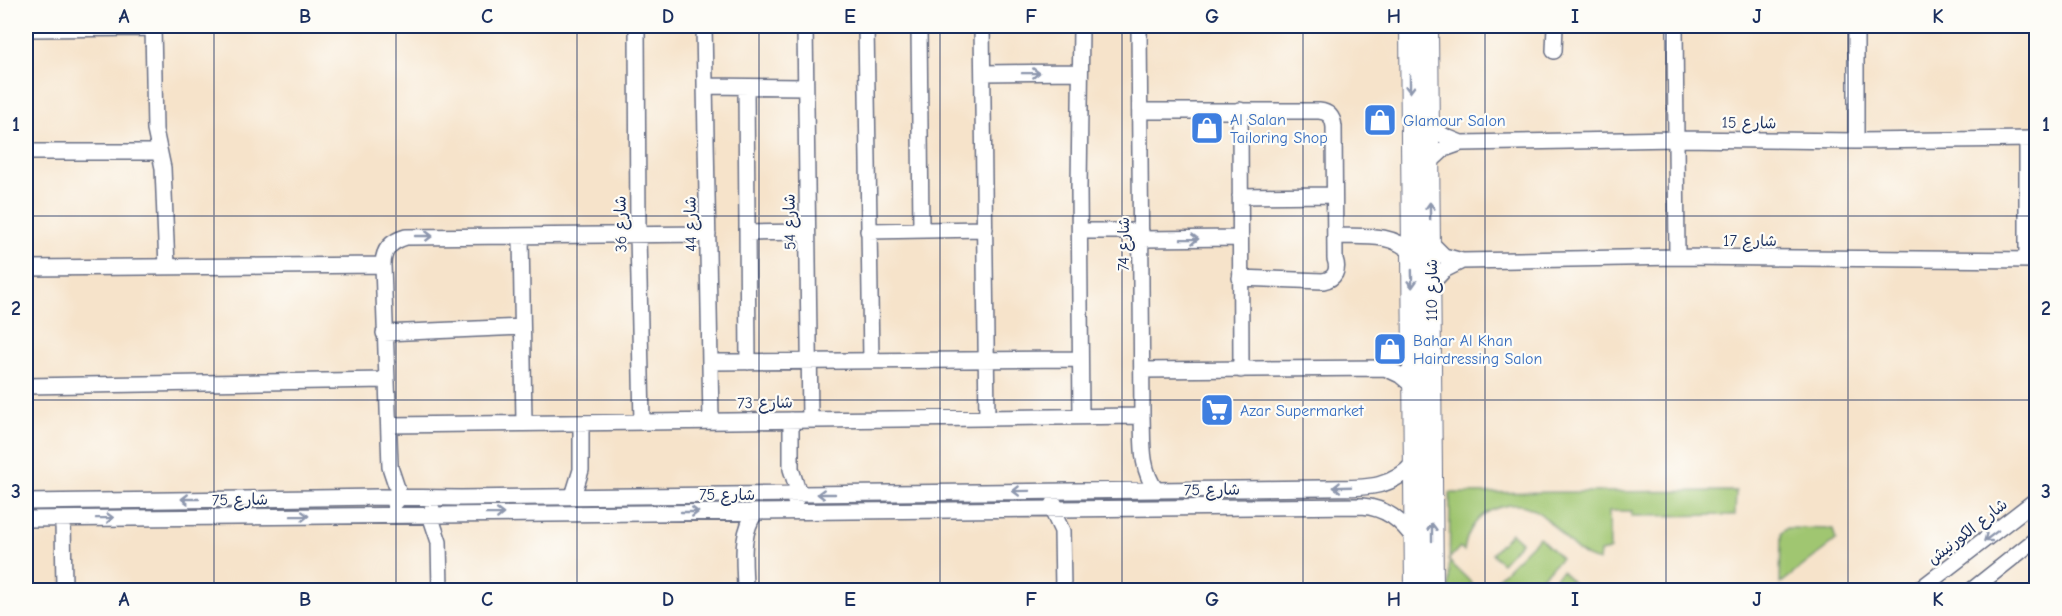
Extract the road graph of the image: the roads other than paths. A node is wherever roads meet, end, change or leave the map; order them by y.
1 (637, 26) edge
2 (704, 26) edge
3 (805, 26) edge
4 (866, 26) edge
5 (918, 26) edge
6 (982, 26) edge
7 (1081, 26) edge
8 (1140, 26) edge
9 (1414, 26) edge
10 (1555, 26) edge
11 (1675, 26) edge
12 (1856, 26) edge
13 (153, 27) edge
14 (26, 29) edge
15 (1554, 51) dead end
16 (1080, 72) junction
17 (983, 73) junction
18 (706, 86) junction
19 (746, 87) junction
20 (805, 87) junction
21 (1240, 110) junction
22 (1140, 111) junction
23 (1429, 124) junction
24 (1677, 139) junction
25 (2032, 139) edge
26 (1856, 141) junction
27 (1461, 143) junction
28 (26, 152) edge
29 (159, 152) junction
30 (1430, 162) junction
31 (1334, 195) junction
32 (1240, 196) junction
33 (1412, 225) junction
34 (985, 229) junction
35 (921, 230) junction
36 (868, 231) junction
37 (1080, 231) junction
38 (747, 232) junction
39 (807, 232) junction
40 (638, 234) junction
41 (708, 234) junction
42 (1141, 235) junction
43 (521, 236) junction
44 (1335, 236) junction
45 (1240, 238) junction
46 (1390, 238) junction
47 (1430, 242) junction
48 (1412, 253) junction
49 (1677, 257) junction
50 (2032, 260) edge
51 (1462, 261) junction
52 (383, 265) junction
53 (26, 267) edge
54 (167, 267) junction
55 (1240, 278) junction
56 (1430, 285) junction
57 (522, 327) junction
58 (384, 333) junction
59 (1413, 353) junction
60 (1080, 359) junction
61 (987, 360) junction
62 (871, 361) junction
63 (710, 362) junction
64 (748, 362) junction
65 (809, 362) junction
66 (1385, 368) junction
67 (1142, 370) junction
68 (1241, 370) junction
69 (387, 380) junction
70 (26, 386) edge
71 (1413, 386) junction
72 (1142, 416) junction
73 (987, 417) junction
74 (1081, 417) junction
75 (810, 419) junction
76 (791, 420) junction
77 (711, 421) junction
78 (642, 422) junction
79 (524, 423) junction
80 (582, 423) junction
81 (389, 425) junction
82 (1143, 462) junction
83 (1414, 463) junction
84 (390, 467) junction
85 (791, 469) junction
86 (581, 470) junction
87 (1382, 485) junction
88 (1156, 490) junction
89 (1089, 491) junction
90 (1131, 491) junction
91 (781, 494) junction
92 (799, 494) junction
93 (594, 495) junction
94 (381, 496) junction
95 (573, 496) junction
96 (400, 497) junction
97 (461, 498) junction
98 (2037, 500) edge
99 (96, 501) junction
100 (26, 502) edge
101 (1077, 509) junction
102 (1381, 509) junction
103 (1052, 510) junction
104 (759, 512) junction
105 (734, 513) junction
106 (360, 515) junction
107 (430, 515) junction
108 (451, 515) junction
109 (26, 519) edge
110 (58, 519) junction
111 (1062, 531) junction
112 (744, 537) junction
113 (2037, 539) edge
114 (439, 542) junction
115 (1415, 548) junction
116 (64, 591) edge
117 (440, 591) edge
118 (745, 591) edge
119 (1063, 591) edge
120 (1414, 591) edge
121 (1423, 591) edge
122 (1433, 591) edge
123 (1919, 591) edge
124 (1972, 591) edge

1 - 40 street, شارع 36
2 - 18 street, شارع 44
3 - 20 street, شارع 54
4 - 36 street
5 - 35 street
6 - 17 street
7 - 16 street
8 - 22 street, شارع 74
9 - 23 main road, شارع 110
9 -> 33 main road, شارع 110
10 - 15 street
11 - 24 street
12 - 26 street
13 - 14 street
13 - 29 street
17 -> 16 street
16 - 37 street
17 - 34 street
18 - 19 street
18 - 41 street, شارع 44
19 - 20 street
19 - 38 street
20 - 39 street, شارع 54
21 - 22 street
21 - 31 street
21 - 32 street
22 - 42 street, شارع 74
23 - 27 street, شارع 15
23 - 30 main road, شارع 110
24 - 26 street, شارع 15
24 - 27 street, شارع 15
24 - 49 street
25 - 26 street, شارع 15
25 - 50 street
27 - 30 street, شارع 15
28 - 29 street
29 - 54 street
47 -> 30 main road, شارع 110
31 - 32 street
31 - 44 street
32 - 45 street
33 - 46 street
33 - 48 main road, شارع 110
34 - 35 street
34 - 61 street
35 - 36 street
36 - 62 street
37 - 42 street
37 - 60 street
38 - 39 street
38 - 64 street
39 - 65 street, شارع 54
40 - 41 street
40 - 43 street
40 - 78 street, شارع 36
41 - 63 street, شارع 44
42 -> 45 street
42 - 67 street, شارع 74
52 -> 43 street
43 - 57 street
44 - 46 street
44 - 55 street
45 - 55 street
46 - 48 street
47 - 51 street, شارع 17
47 - 56 main road, شارع 110
48 -> 59 main road, شارع 110
49 - 50 street, شارع 17
49 - 51 street, شارع 17
51 - 56 street
52 - 54 street
52 - 58 street
53 - 54 street
55 - 68 street
122 -> 56 main road, شارع 110
57 - 58 street
57 - 79 street
58 - 69 street
59 - 66 street
59 - 71 main road, شارع 110
60 - 61 street
60 - 74 street
61 - 62 street
61 - 73 street
62 - 65 street
63 - 64 street
63 - 77 street, شارع 44
64 - 65 street
65 - 75 street, شارع 54
66 - 68 street
66 - 71 street
67 - 68 street
67 - 72 street, شارع 74
69 - 70 street
69 - 81 street
71 - 83 main road, شارع 110
72 - 74 street, شارع 73
72 - 82 street, شارع 74
73 - 74 street, شارع 73
73 - 75 street, شارع 73
75 - 76 street, شارع 73
76 - 77 street, شارع 73
76 - 85 street
77 - 78 street, شارع 73
78 - 80 street, شارع 73
79 - 80 street, شارع 73
79 - 81 street, شارع 73
80 - 86 street
81 - 84 street
82 - 88 street, شارع 74
82 - 90 street, شارع 74
83 - 87 street, شارع 75
83 - 115 main road, شارع 110
84 - 94 street
84 - 96 street
85 - 91 street
85 - 92 street
86 - 93 street
86 - 95 street
87 -> 88 street, شارع 75
87 - 102 street
88 - 90 street, شارع 75
89 - 90 street, شارع 75
89 -> 92 street, شارع 75
89 - 103 street
91 - 92 street, شارع 75
91 - 93 street, شارع 75
92 - 104 street
93 - 95 street, شارع 75
94 - 96 street, شارع 75
94 -> 99 street, شارع 75
95 - 97 street, شارع 75
96 - 97 street, شارع 75
96 - 106 street
97 - 107 street
98 -> 123 street, شارع الكورنيش
99 - 100 street, شارع 75
99 - 110 street
101 - 102 street, شارع 75
101 - 103 street, شارع 75
101 - 111 street
102 - 115 street
103 - 104 street, شارع 75
103 - 111 street
104 - 105 street, شارع 75
104 - 112 street
108 -> 105 street, شارع 75
105 - 112 street
106 - 107 street, شارع 75
110 -> 106 street, شارع 75
107 - 108 street, شارع 75
107 - 114 street
108 - 114 street
109 - 110 street, شارع 75
110 - 116 street
111 - 119 street
112 - 118 street
113 - 124 street
114 - 117 street
115 - 120 main road, شارع 110
115 - 121 main road

